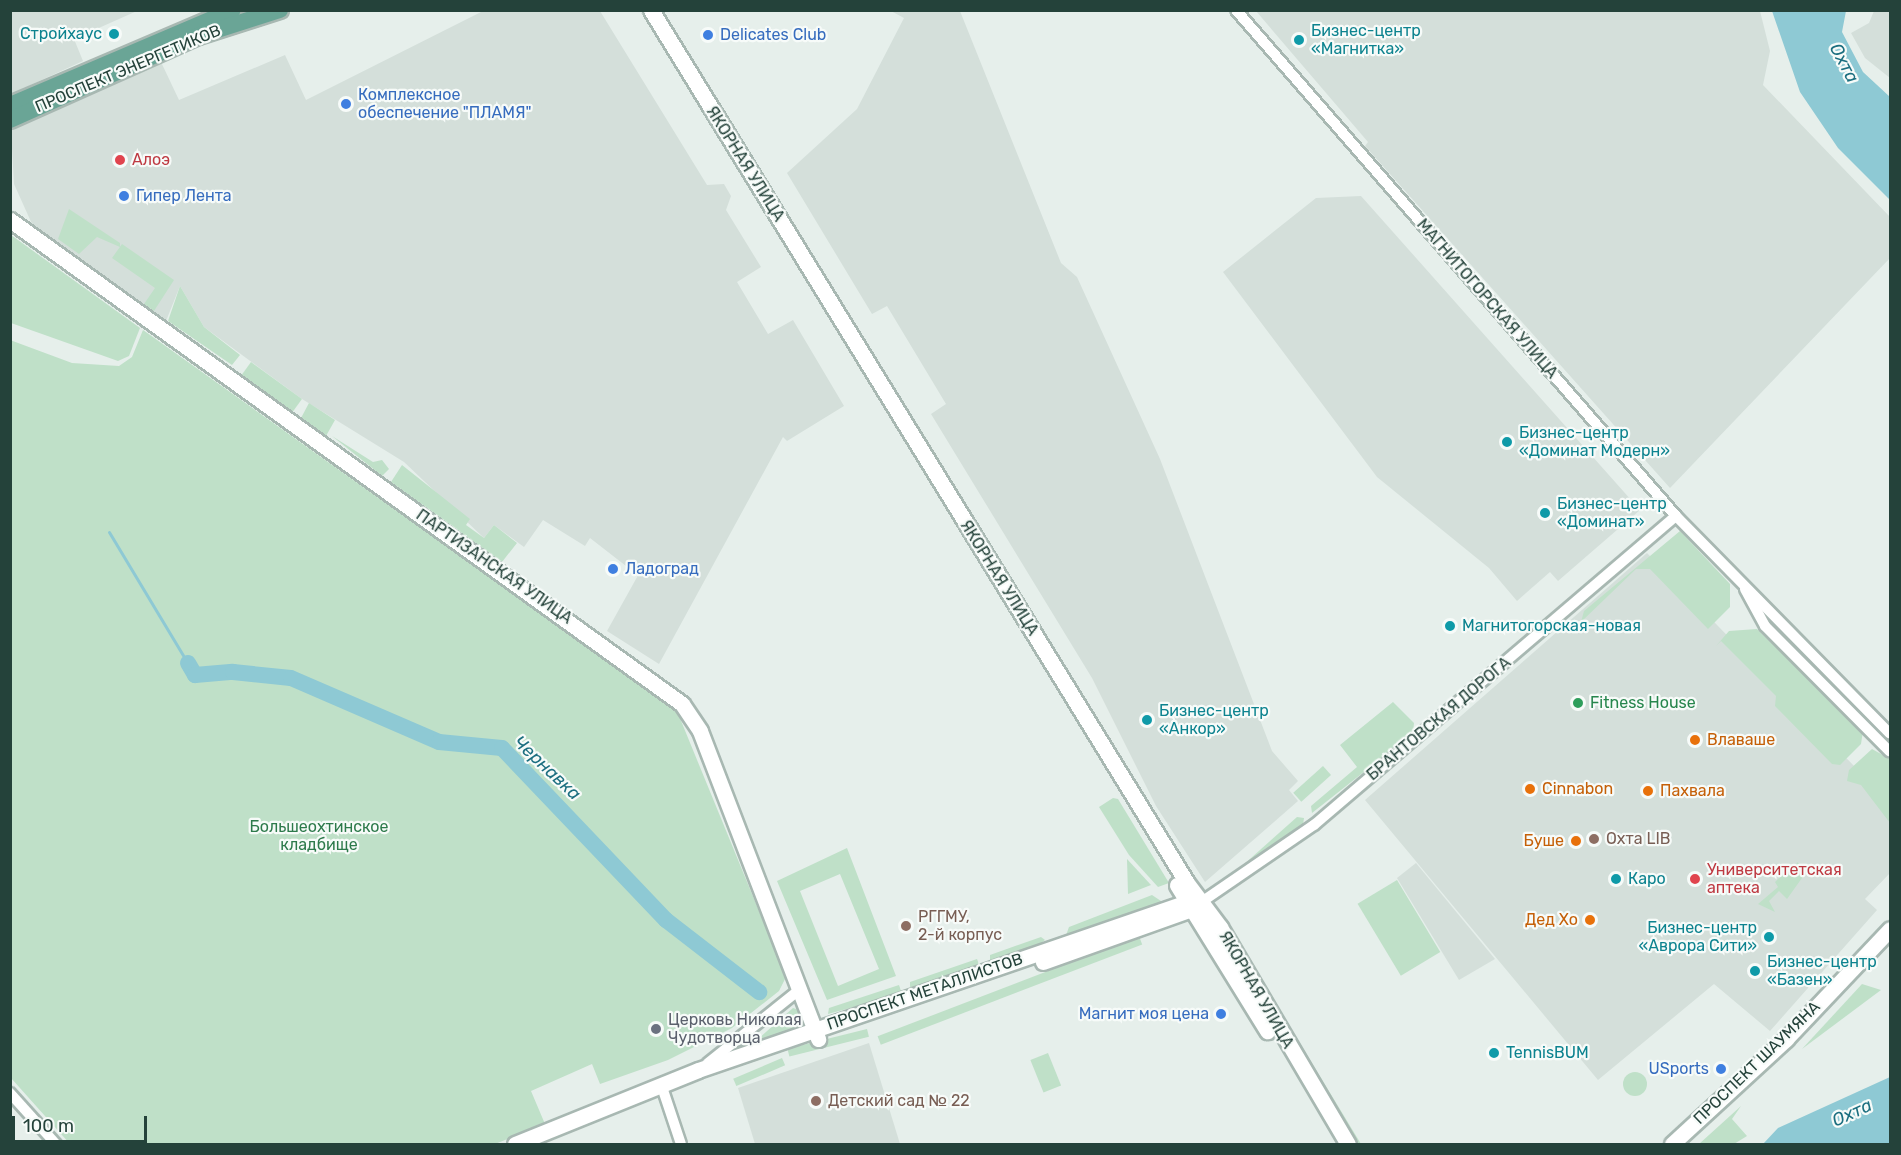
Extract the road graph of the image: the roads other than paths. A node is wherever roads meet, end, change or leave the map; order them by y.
1 (234, 10) edge
2 (280, 10) edge
3 (641, 10) edge
4 (651, 10) edge
5 (1236, 10) edge
6 (10, 105) edge
7 (10, 120) edge
8 (10, 220) edge
9 (1676, 516) junction
10 (1742, 584) junction
11 (1890, 734) edge
12 (1890, 752) edge
13 (1193, 903) junction
14 (1890, 929) edge
15 (1890, 942) edge
16 (799, 990) junction
17 (816, 1034) junction
18 (698, 1070) junction
19 (663, 1089) junction
20 (10, 1093) edge
21 (56, 1144) edge
22 (515, 1144) edge
23 (541, 1144) edge
24 (681, 1144) edge
25 (1337, 1144) edge
26 (1348, 1144) edge
27 (1672, 1144) edge
28 (1687, 1144) edge

1 - 6 main road, ПРОСПЕКТ ЭНЕРГЕТИКОВ
2 - 7 main road, ПРОСПЕКТ ЭНЕРГЕТИКОВ
3 - 13 street, ЯКОРНАЯ УЛИЦА
4 - 13 street, ЯКОРНАЯ УЛИЦА
5 - 9 street, МАГНИТОГОРСКАЯ УЛИЦА
8 - 16 street, ПАРТИЗАНСКАЯ УЛИЦА
9 - 10 street, МАГНИТОГОРСКАЯ УЛИЦА
9 - 13 street, БРАНТОВСКАЯ ДОРОГА
10 - 11 street, МАГНИТОГОРСКАЯ УЛИЦА
10 - 12 street, МАГНИТОГОРСКАЯ УЛИЦА
13 - 17 street, ПРОСПЕКТ МЕТАЛЛИСТОВ
13 - 25 street, ЯКОРНАЯ УЛИЦА
13 - 26 street, ЯКОРНАЯ УЛИЦА
14 - 27 street, ПРОСПЕКТ ШАУМЯНА
15 - 28 street, ПРОСПЕКТ ШАУМЯНА
16 - 17 street, ПАРТИЗАНСКАЯ УЛИЦА
16 - 18 street
17 - 18 street, ПРОСПЕКТ МЕТАЛЛИСТОВ
17 - 19 street, ПРОСПЕКТ МЕТАЛЛИСТОВ
18 - 19 street, ПРОСПЕКТ МЕТАЛЛИСТОВ
19 - 22 street, ПРОСПЕКТ МЕТАЛЛИСТОВ
19 - 23 street, ПРОСПЕКТ МЕТАЛЛИСТОВ
19 - 24 street
20 - 21 street

